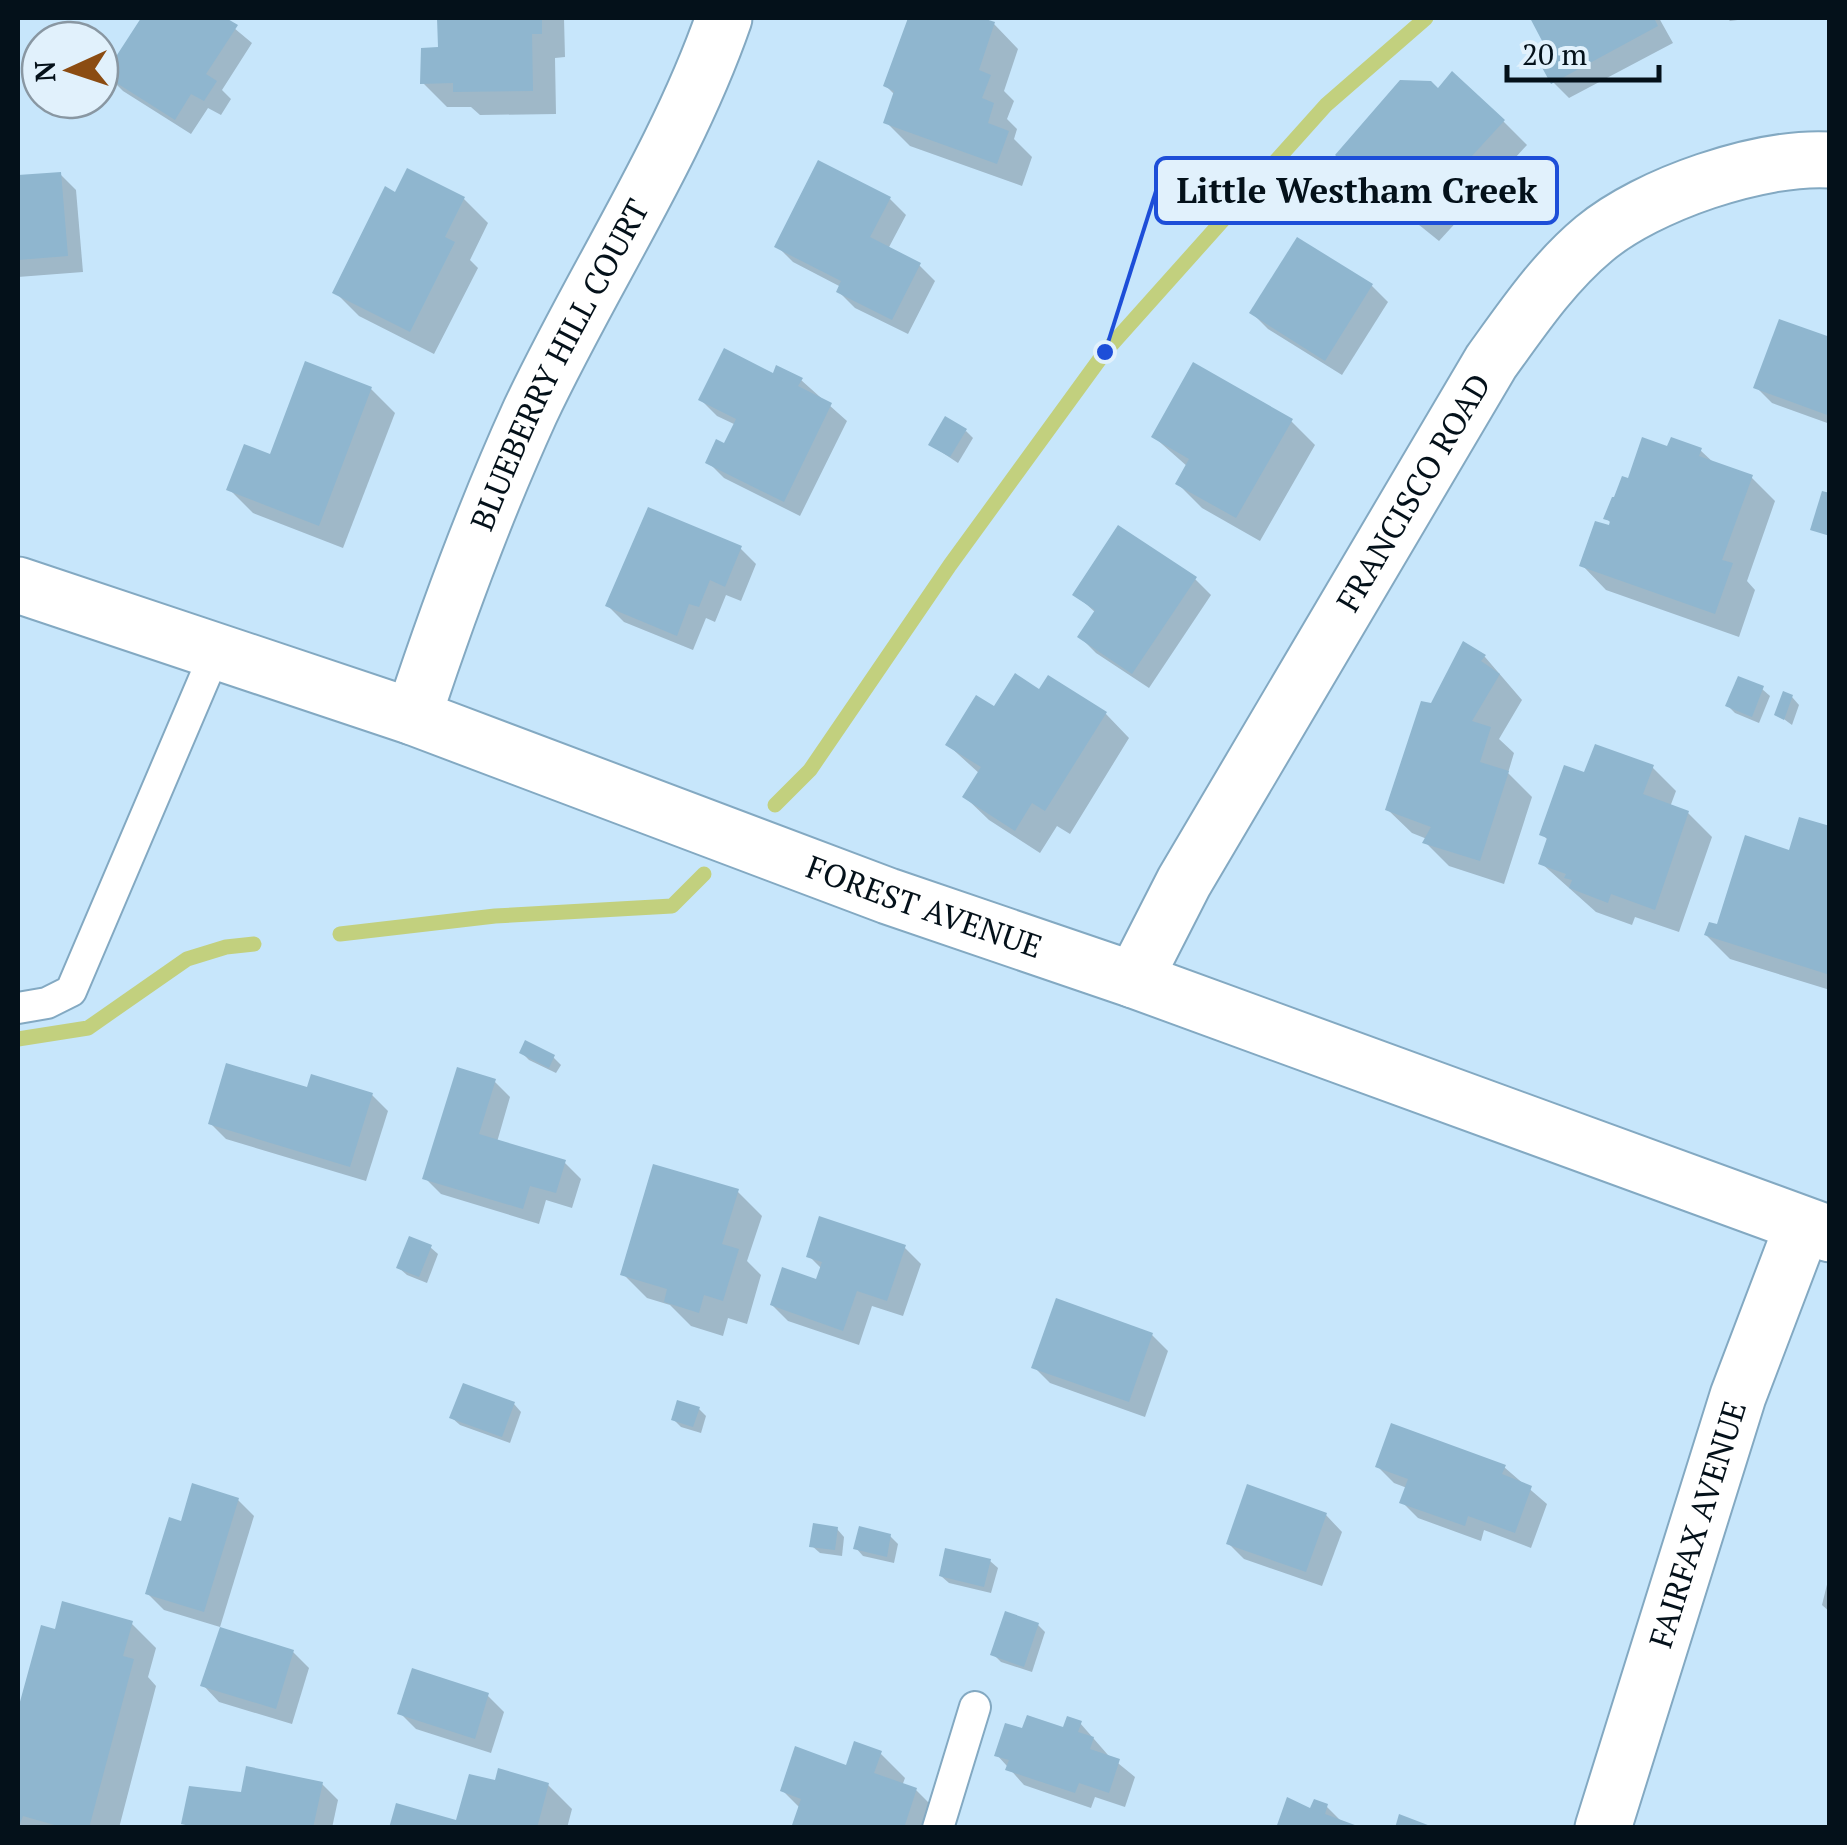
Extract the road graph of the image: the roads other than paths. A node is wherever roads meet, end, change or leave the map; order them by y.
1 (724, 18) edge
2 (1830, 160) edge
3 (18, 585) edge
4 (216, 651) junction
5 (413, 716) junction
6 (1134, 980) junction
7 (18, 1008) edge
8 (1816, 1230) edge
9 (975, 1706) dead end
10 (938, 1828) edge
11 (1602, 1828) edge

1 - 5 street, BLUEBERRY HILL COURT
2 - 6 street, FRANCISCO ROAD
3 - 4 street, FOREST AVENUE
4 - 5 street, FOREST AVENUE
4 - 7 lane
5 - 6 street, FOREST AVENUE
6 - 8 street, FOREST AVENUE
8 - 11 street, FAIRFAX AVENUE
9 - 10 lane

